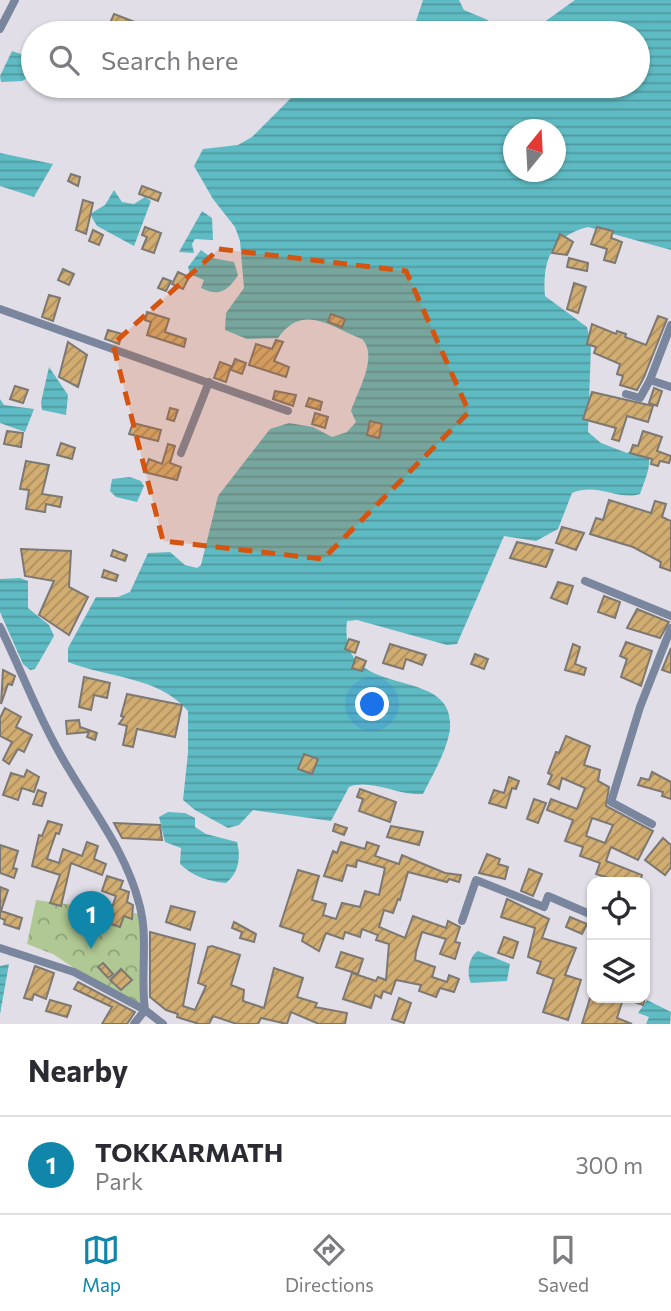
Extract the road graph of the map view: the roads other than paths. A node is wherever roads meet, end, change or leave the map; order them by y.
1 (15, 0) edge
2 (0, 29) edge
3 (0, 309) edge
4 (671, 325) edge
5 (650, 380) junction
6 (209, 382) junction
7 (671, 387) edge
8 (626, 394) dead end
9 (288, 411) dead end
10 (181, 453) dead end
11 (585, 581) dead end
12 (671, 616) edge
13 (0, 626) edge
14 (671, 628) edge
15 (652, 824) dead end
16 (587, 913) edge
17 (462, 921) dead end
18 (0, 948) edge
19 (145, 1010) junction
20 (134, 1024) edge
21 (163, 1024) edge

1 - 2 street
3 - 6 street
4 - 5 street
5 - 7 street
5 - 8 street
6 - 9 street
6 - 10 street
11 - 12 street
13 - 19 street
14 - 15 street
16 - 17 street
18 - 19 street
19 - 20 street
19 - 21 street

